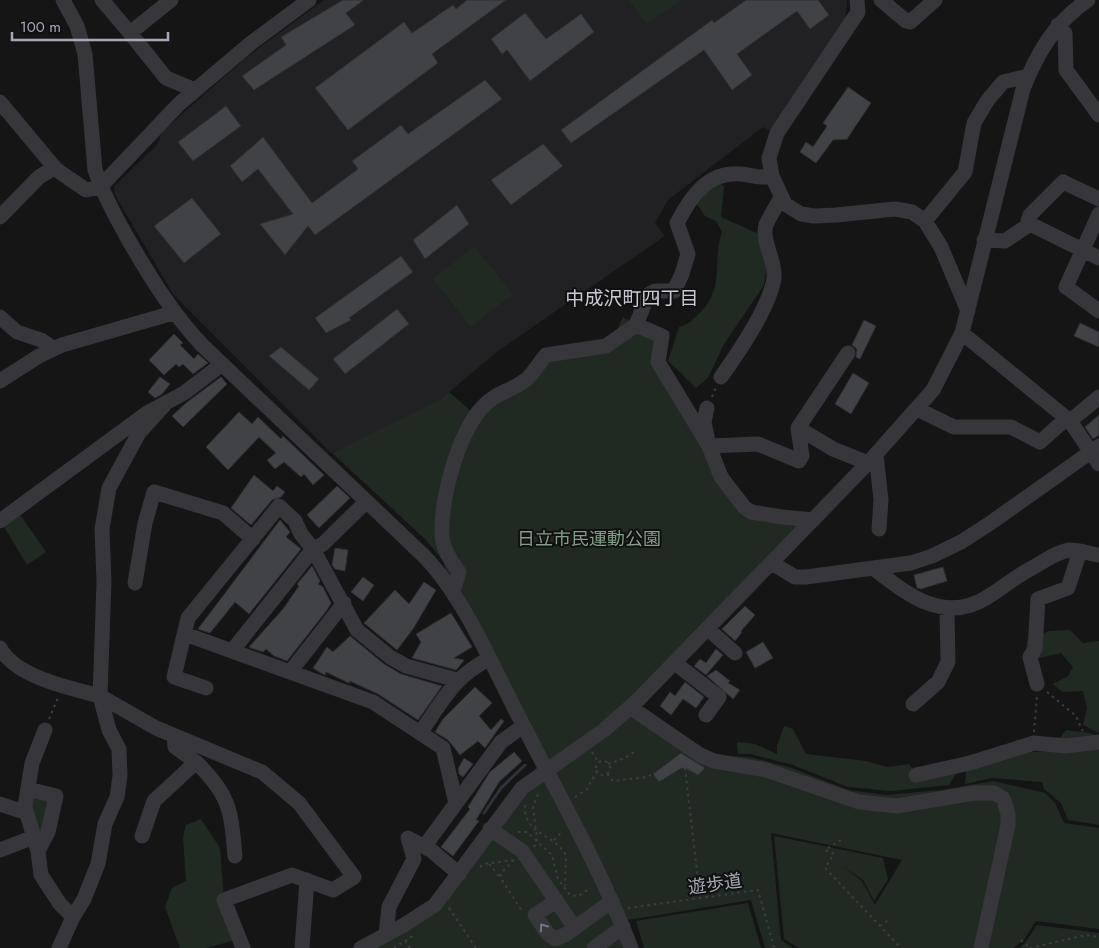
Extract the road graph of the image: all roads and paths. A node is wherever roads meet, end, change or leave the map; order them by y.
1 (63, 0) edge
2 (102, 0) edge
3 (171, 0) edge
4 (309, 0) edge
5 (868, 0) edge
6 (881, 0) edge
7 (935, 0) edge
8 (1088, 0) edge
9 (857, 6) edge
10 (1058, 25) junction
11 (130, 33) junction
12 (1028, 76) junction
13 (196, 90) junction
14 (0, 102) edge
15 (1099, 116) edge
16 (56, 168) junction
17 (772, 176) junction
18 (100, 187) junction
19 (781, 198) junction
20 (1099, 199) edge
21 (1099, 214) edge
22 (0, 217) edge
23 (925, 221) junction
24 (1030, 224) junction
25 (984, 240) junction
26 (1082, 250) junction
27 (1099, 258) edge
28 (968, 311) junction
29 (1099, 311) edge
30 (173, 313) junction
31 (0, 317) edge
32 (636, 325) junction
33 (962, 333) junction
34 (54, 349) junction
35 (848, 353) dead end
36 (221, 365) junction
37 (721, 377) joint
38 (0, 381) edge
39 (1099, 397) edge
40 (167, 402) junction
41 (707, 408) joint
42 (917, 410) junction
43 (1069, 420) junction
44 (798, 428) junction
45 (708, 446) junction
46 (1096, 453) edge
47 (872, 458) junction
48 (366, 502) junction
49 (813, 520) junction
50 (0, 521) edge
51 (879, 530) dead end
52 (253, 539) junction
53 (313, 549) junction
54 (1080, 551) junction
55 (1099, 555) edge
56 (772, 563) junction
57 (872, 568) junction
58 (135, 583) dead end
59 (453, 591) junction
60 (344, 603) junction
61 (947, 610) junction
62 (708, 629) junction
63 (184, 634) junction
64 (232, 651) junction
65 (735, 653) dead end
66 (2, 658) edge
67 (489, 659) junction
68 (676, 663) junction
69 (290, 672) junction
70 (457, 680) junction
71 (1037, 684) junction
72 (62, 686) junction
73 (206, 688) dead end
74 (100, 696) junction
75 (912, 704) dead end
76 (630, 708) junction
77 (706, 715) dead end
78 (523, 726) junction
79 (45, 730) joint
80 (420, 733) junction
81 (174, 736) junction
82 (1034, 743) junction
83 (1094, 743) edge
84 (634, 752) dead end
85 (196, 762) junction
86 (608, 764) junction
87 (686, 768) dead end
88 (548, 771) junction
89 (597, 771) junction
90 (607, 774) junction
91 (652, 774) dead end
92 (916, 775) dead end
93 (28, 789) junction
94 (530, 800) dead end
95 (536, 800) junction
96 (456, 803) junction
97 (0, 804) edge
98 (520, 804) dead end
99 (564, 804) junction
100 (27, 813) junction
101 (490, 829) junction
102 (512, 830) dead end
103 (536, 830) junction
104 (142, 836) dead end
105 (841, 840) dead end
106 (537, 842) junction
107 (36, 844) junction
108 (424, 847) junction
109 (0, 850) edge
110 (235, 856) dead end
111 (519, 857) junction
112 (488, 863) junction
113 (478, 868) dead end
114 (459, 874) junction
115 (500, 877) junction
116 (307, 880) junction
117 (602, 882) junction
118 (565, 887) junction
119 (700, 898) junction
120 (556, 901) junction
121 (614, 905) junction
122 (448, 906) dead end
123 (523, 912) dead end
124 (73, 917) junction
125 (890, 919) dead end
126 (880, 926) junction
127 (623, 927) junction
128 (575, 928) junction
129 (386, 935) junction
130 (1099, 937) edge
131 (1021, 940) dead end
132 (405, 941) dead end
133 (59, 948) edge
134 (243, 948) edge
135 (302, 948) edge
136 (361, 948) edge
137 (410, 948) edge
138 (476, 948) edge
139 (594, 948) edge
140 (631, 948) edge
141 (774, 948) edge
142 (901, 948) edge
143 (981, 948) edge
144 (1030, 948) edge

1 - 18 street
2 - 11 street
3 - 11 street
4 - 13 street
5 - 9 street
6 - 7 street
8 - 10 street
9 - 17 street
10 - 12 street
10 - 15 street
11 - 13 street
12 - 23 street
12 - 25 street
13 - 18 street
14 - 16 street
16 - 18 street
16 - 22 street
17 - 19 street
17 - 32 street
18 - 30 street
19 - 23 street
19 - 37 street
20 - 24 street
21 - 26 street
23 - 28 street
24 - 25 street
24 - 26 street
25 - 28 street
26 - 27 street
26 - 29 street
28 - 33 street
30 - 34 street
30 - 36 street
31 - 34 street
32 - 45 street
32 - 59 street
33 - 42 street
33 - 43 street
34 - 38 street
35 - 44 street
36 - 40 street
36 - 48 street
37 - 41 path
39 - 43 street
40 - 50 street
40 - 74 street
41 - 45 street
42 - 43 street
42 - 47 street
43 - 46 street
44 - 45 street
44 - 47 street
45 - 49 street
46 - 57 street
47 - 49 street
47 - 51 street
48 - 53 street
48 - 59 street
49 - 56 street
52 - 53 street
52 - 58 street
52 - 63 street
53 - 60 street
53 - 64 street
54 - 55 street
54 - 61 street
54 - 71 street
56 - 57 street
56 - 62 street
57 - 61 street
59 - 67 street
60 - 69 street
60 - 70 street
61 - 75 street
62 - 65 street
62 - 68 street
63 - 64 street
63 - 73 street
64 - 69 street
66 - 72 street
67 - 70 street
67 - 78 street
68 - 76 street
68 - 77 street
69 - 80 street
70 - 80 street
71 - 82 path
71 - 83 path
72 - 74 street
72 - 79 path
74 - 81 street
74 - 124 street
76 - 88 street
76 - 143 street
78 - 88 street
78 - 96 street
79 - 93 street
80 - 96 street
81 - 85 street
81 - 116 street
82 - 83 street
82 - 92 street
84 - 86 path
85 - 104 street
85 - 110 street
86 - 89 path
86 - 90 path
87 - 119 path
88 - 95 path
88 - 99 street
88 - 101 street
89 - 90 path
89 - 99 path
90 - 91 path
93 - 100 street
93 - 107 street
94 - 95 path
95 - 103 path
96 - 108 street
97 - 100 street
98 - 103 path
99 - 117 street
100 - 107 street
101 - 111 street
101 - 114 street
102 - 106 path
103 - 106 path
103 - 118 path
105 - 126 path
106 - 111 path
106 - 118 path
107 - 109 street
107 - 124 street
108 - 114 street
108 - 129 street
111 - 112 path
111 - 115 path
111 - 120 street
112 - 113 path
112 - 115 path
114 - 129 street
115 - 123 path
116 - 134 street
116 - 135 street
117 - 118 path
117 - 121 street
119 - 121 path, 遊歩道
119 - 141 path, 遊歩道
120 - 128 street
128 -> 120 street
121 - 127 street
121 - 128 street
122 - 138 path
124 - 133 street
125 - 126 path
126 - 142 path
127 - 139 street
127 - 140 street
129 - 136 street
130 - 144 path
131 - 144 path
132 - 137 path

